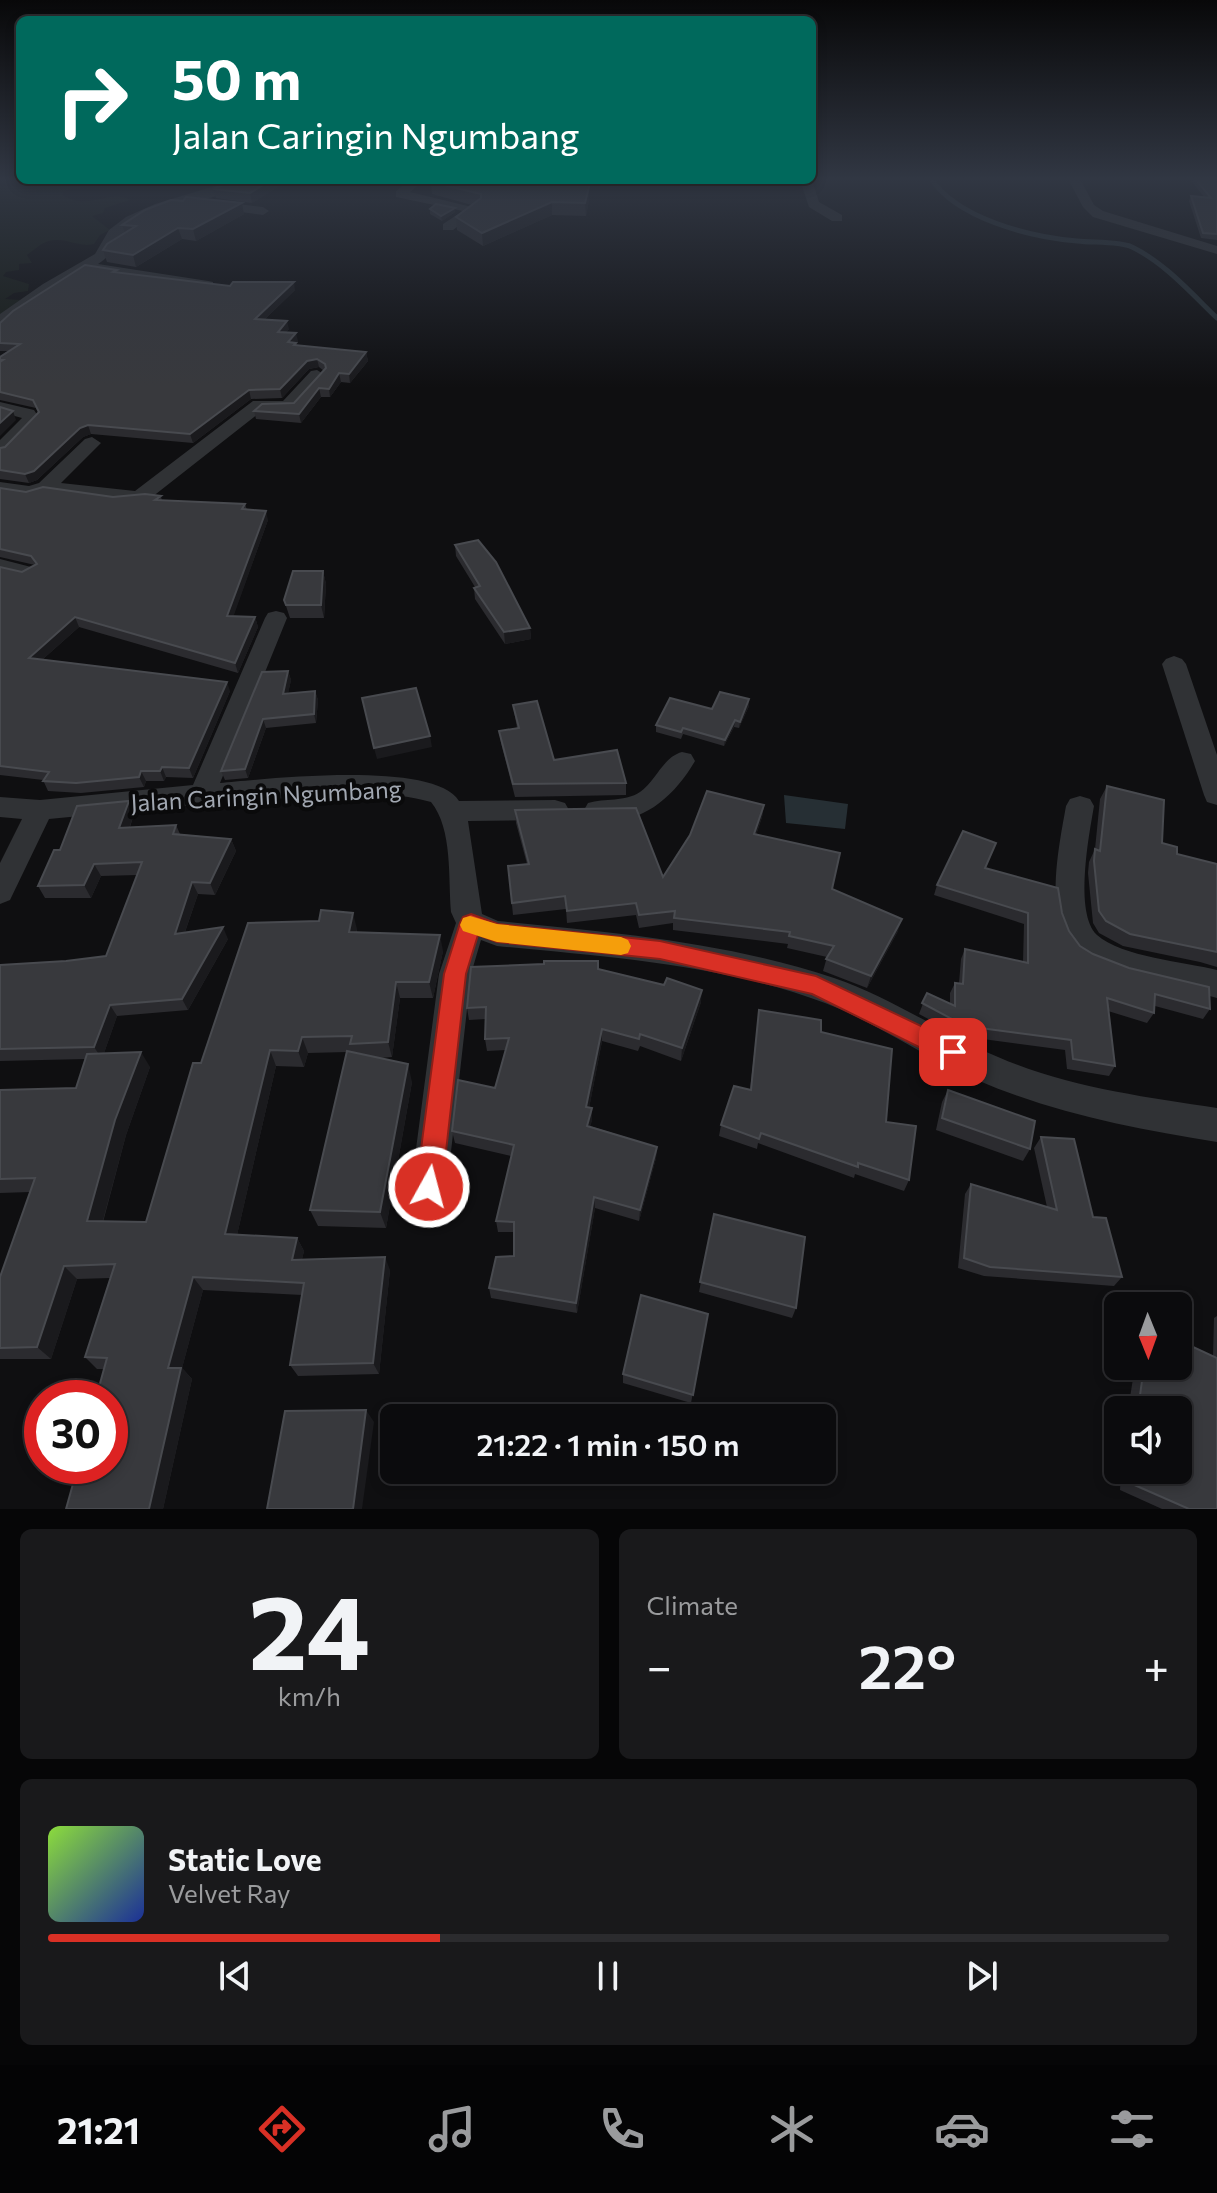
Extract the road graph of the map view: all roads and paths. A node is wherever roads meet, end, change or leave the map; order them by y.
1 (106, 247) edge
2 (86, 266) junction
3 (227, 288) edge
4 (0, 321) edge
5 (317, 375) edge
6 (0, 407) edge
7 (92, 443) dead end
8 (0, 450) edge
9 (46, 487) junction
10 (0, 488) edge
11 (0, 565) edge
12 (27, 573) edge
13 (276, 618) dead end
14 (1174, 664) dead end
15 (682, 761) dead end
16 (202, 795) junction
17 (1217, 795) edge
18 (1080, 806) dead end
19 (0, 807) edge
20 (40, 810) junction
21 (453, 811) junction
22 (0, 892) edge
23 (471, 923) junction
24 (1217, 984) edge
25 (1217, 1125) edge
26 (429, 1187) dead end

1 - 2 street
2 - 3 street
2 - 4 street
5 - 9 street
6 - 8 street
7 - 9 street
9 - 10 street
11 - 12 street
13 - 16 street
14 - 17 street
15 - 21 street
16 - 20 street, Jalan Caringin Ngumbang
16 - 21 street, Jalan Caringin Ngumbang
18 - 24 street
19 - 20 street, Jalan Caringin Ngumbang
20 - 22 street
21 - 23 street
23 - 25 street
23 - 26 street

